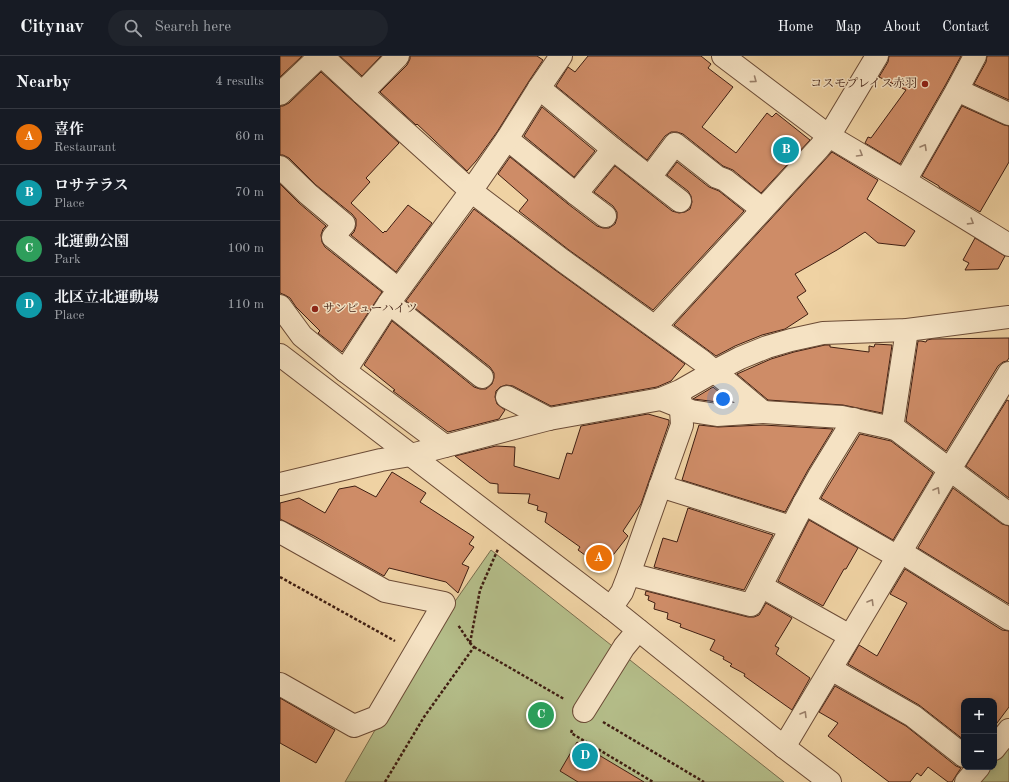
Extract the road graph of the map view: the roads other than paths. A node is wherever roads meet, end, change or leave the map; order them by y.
1 (321, 56) edge
2 (398, 56) edge
3 (723, 56) edge
4 (877, 56) edge
5 (975, 56) edge
6 (558, 57) edge
7 (539, 88) junction
8 (957, 90) junction
9 (362, 93) junction
10 (280, 94) edge
11 (1009, 114) edge
12 (829, 136) junction
13 (507, 139) junction
14 (613, 149) junction
15 (280, 167) edge
16 (650, 177) junction
17 (905, 181) junction
18 (471, 191) junction
19 (576, 194) junction
20 (680, 201) dead end
21 (762, 209) junction
22 (605, 216) dead end
23 (1009, 245) edge
24 (393, 296) junction
25 (280, 306) edge
26 (1009, 317) edge
27 (655, 326) junction
28 (907, 330) junction
29 (280, 355) edge
30 (345, 371) junction
31 (714, 371) junction
32 (1009, 373) edge
33 (482, 377) dead end
34 (507, 397) dead end
35 (674, 399) junction
36 (763, 412) junction
37 (549, 419) junction
38 (854, 420) junction
39 (892, 428) junction
40 (445, 446) junction
41 (411, 455) junction
42 (950, 469) junction
43 (280, 484) edge
44 (660, 486) junction
45 (804, 503) junction
46 (1009, 514) edge
47 (791, 527) junction
48 (280, 532) edge
49 (899, 554) junction
50 (630, 574) junction
51 (761, 586) junction
52 (611, 608) junction
53 (1009, 619) edge
54 (638, 630) junction
55 (850, 636) junction
56 (831, 669) junction
57 (280, 684) edge
58 (584, 711) road end
59 (1009, 730) edge
60 (997, 745) edge
61 (784, 747) junction
62 (961, 754) edge
63 (976, 770) edge
64 (830, 782) edge
65 (966, 782) edge

1 - 9 street
1 - 10 street
2 - 9 street
3 -> 12 street
4 - 12 street
5 - 8 street
6 - 7 street
7 - 13 street
7 - 14 street
8 - 11 street
17 -> 8 street
9 - 18 street
12 -> 17 street
12 - 21 street
13 - 18 street
13 - 19 street
14 - 16 street
14 - 19 street
15 - 24 street
16 - 20 street
16 - 21 street
17 -> 23 street
18 - 24 street
18 - 27 street
19 - 22 street
21 - 27 street
24 - 30 street
24 - 33 street
25 - 30 street
26 - 28 street
27 - 31 street
28 - 31 street
28 - 39 street
29 - 41 street
30 - 40 street
31 - 35 street
31 - 36 street
32 - 42 street
34 - 37 street
35 - 36 street
35 - 37 street
35 - 44 street
36 - 38 street
37 - 40 street
38 - 39 street
38 - 45 street
39 - 42 street
40 - 41 street
41 - 43 street
41 - 52 street
42 - 46 street
49 -> 42 street
44 - 47 street
44 - 50 street
45 - 47 street
45 - 49 street
47 - 51 street
48 - 57 street
49 - 53 street
55 -> 49 street
50 - 51 street
50 - 52 street
51 - 55 street
52 - 54 street
54 - 58 street
54 - 61 street
55 - 56 street
61 -> 56 street
56 - 62 street
59 - 60 street
61 - 64 street
63 - 65 street

